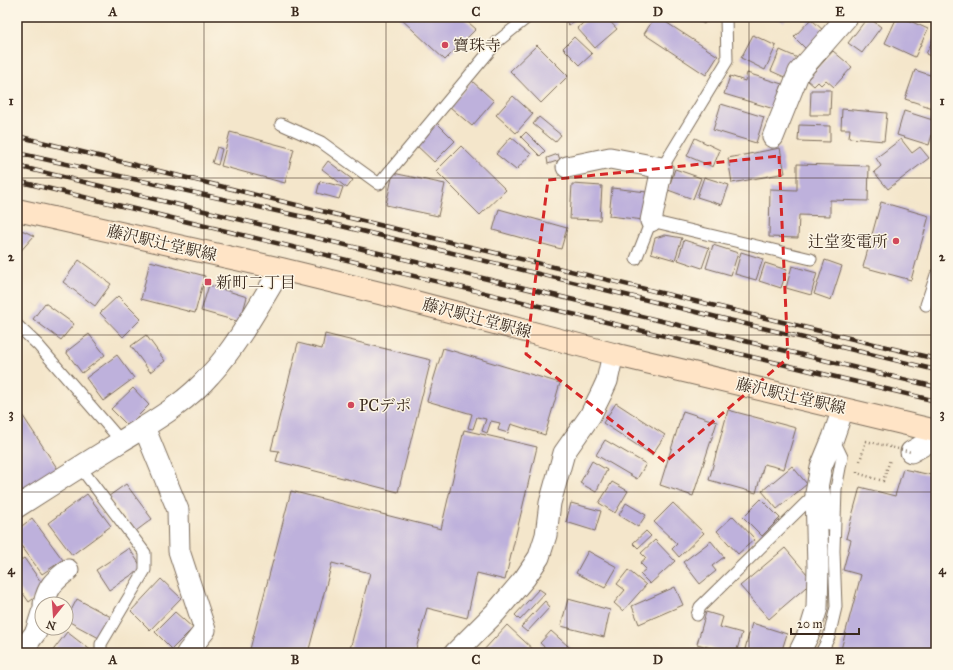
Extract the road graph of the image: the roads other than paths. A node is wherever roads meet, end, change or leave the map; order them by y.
1 (528, 17) edge
2 (726, 17) edge
3 (847, 17) edge
4 (281, 124) dead end
5 (773, 137) dead end
6 (567, 166) dead end
7 (662, 168) junction
8 (17, 210) edge
9 (651, 221) junction
10 (636, 259) dead end
11 (811, 259) dead end
12 (281, 269) junction
13 (936, 275) edge
14 (926, 305) dead end
15 (17, 325) edge
16 (612, 354) junction
17 (843, 409) junction
18 (144, 427) junction
19 (936, 431) edge
20 (833, 438) junction
21 (936, 438) edge
22 (121, 442) junction
23 (902, 449) road end
24 (80, 467) junction
25 (821, 467) junction
26 (816, 493) junction
27 (17, 507) edge
28 (834, 551) junction
29 (68, 570) dead end
30 (46, 596) edge
31 (697, 615) dead end
32 (34, 635) edge
33 (20, 653) edge
34 (101, 653) edge
35 (187, 653) edge
36 (455, 653) edge
37 (799, 653) edge
38 (821, 653) edge

1 - 4 lane
2 - 7 lane
3 - 5 street
6 - 7 street
7 - 9 street
8 - 12 street, 藤沢駅辻堂駅線
9 - 10 lane
9 - 11 lane
12 - 16 street, 藤沢駅辻堂駅線
12 - 18 street
13 - 14 lane
15 - 22 lane
16 - 17 street, 藤沢駅辻堂駅線
16 - 36 street
17 - 19 street, 藤沢駅辻堂駅線
17 - 20 street
18 - 22 street
18 - 35 street
20 - 25 street
20 - 28 lane
21 - 23 street
22 - 24 street
24 - 27 street
24 - 34 lane
25 - 26 street
25 - 28 lane
26 - 31 lane
26 - 37 street
28 - 38 lane
29 - 30 street
32 - 33 street

